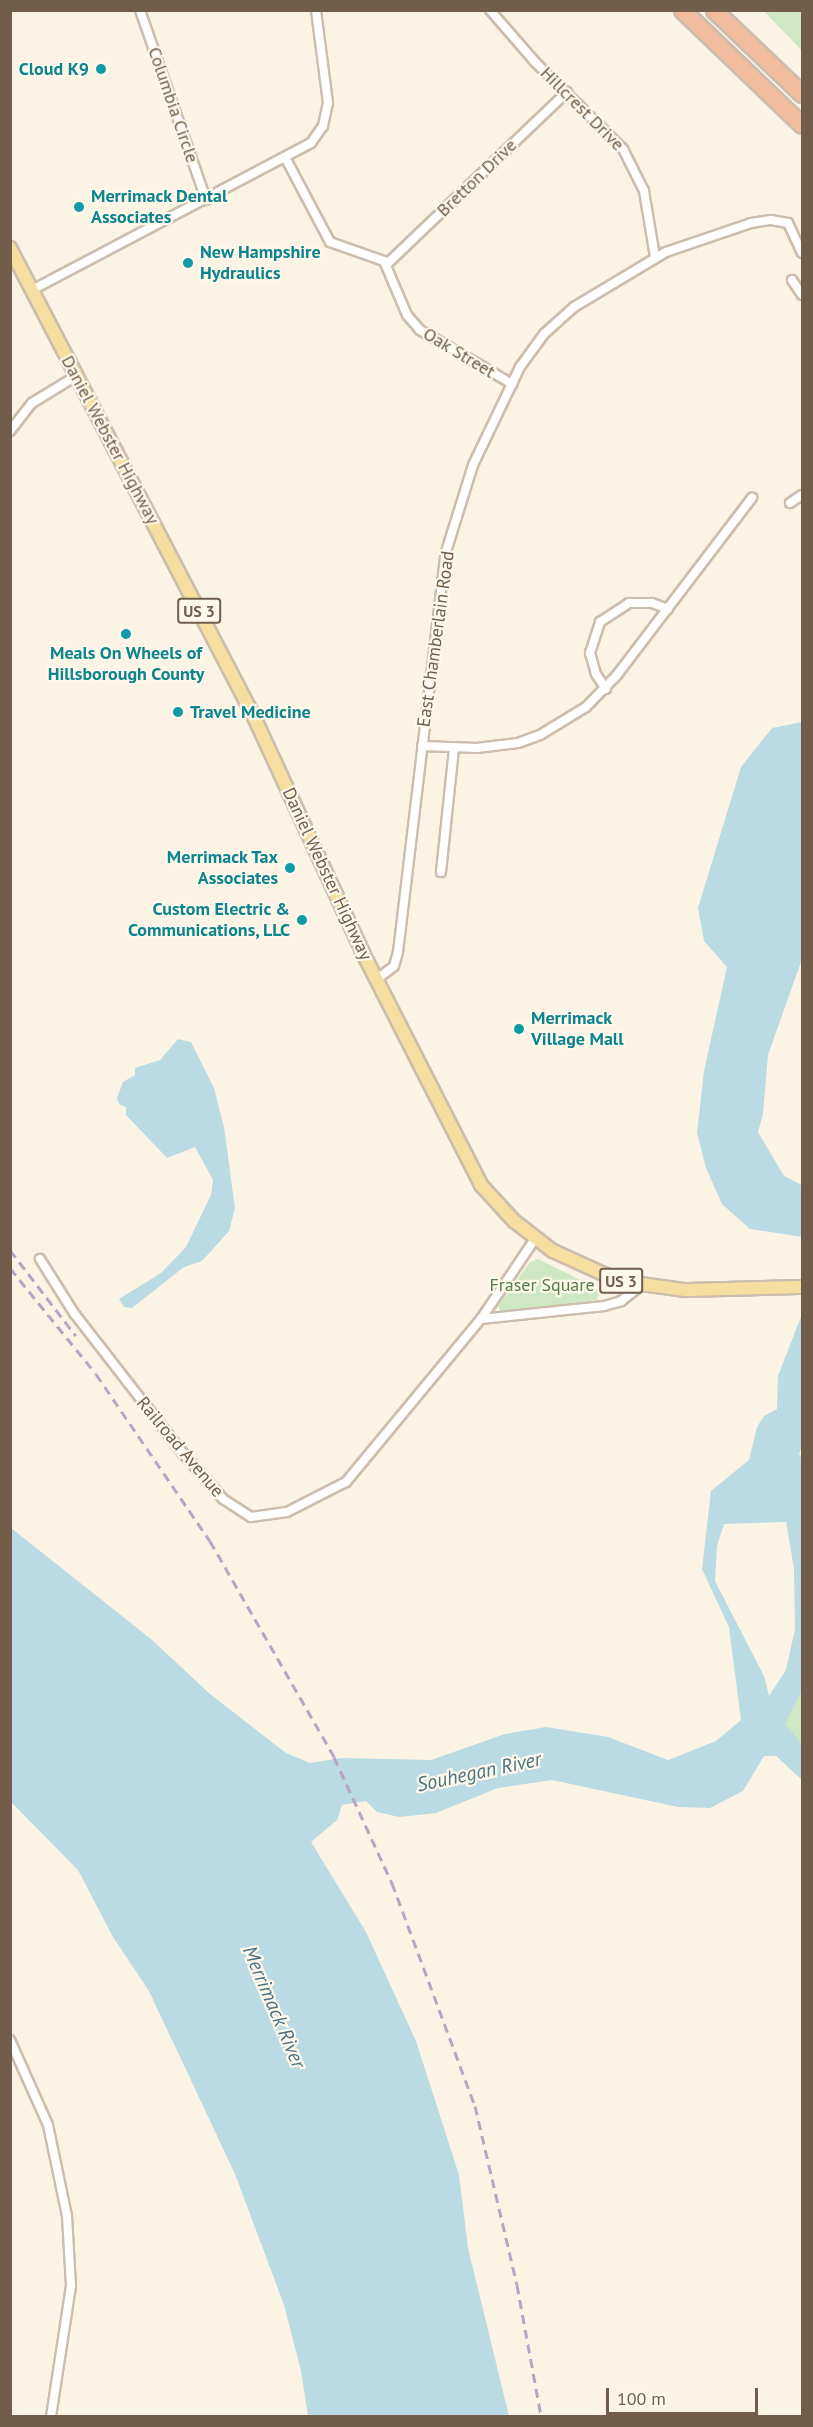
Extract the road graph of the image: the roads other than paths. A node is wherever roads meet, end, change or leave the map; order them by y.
1 (140, 10) edge
2 (316, 10) edge
3 (490, 10) edge
4 (682, 10) edge
5 (714, 10) edge
6 (567, 92) junction
7 (802, 94) edge
8 (802, 125) edge
9 (286, 159) junction
10 (206, 200) junction
11 (10, 248) edge
12 (802, 253) edge
13 (655, 257) junction
14 (387, 264) junction
15 (792, 280) dead end
16 (32, 290) junction
17 (802, 295) edge
18 (76, 376) junction
19 (512, 384) junction
20 (10, 431) edge
21 (802, 495) edge
22 (752, 498) dead end
23 (790, 503) dead end
24 (668, 609) junction
25 (606, 689) junction
26 (422, 746) junction
27 (454, 748) junction
28 (441, 872) dead end
29 (376, 979) junction
30 (535, 1239) junction
31 (40, 1259) dead end
32 (640, 1286) junction
33 (797, 1287) edge
34 (481, 1319) junction
35 (10, 2040) edge
36 (51, 2416) edge

1 - 10 street, Columbia Circle
2 - 9 street
3 - 6 street, Hillcrest Drive
4 - 8 highway
5 - 7 highway
6 - 13 street, Hillcrest Drive
6 - 14 street, Bretton Drive
9 - 10 street
9 - 14 street
10 - 16 street
11 - 16 main road, Daniel Webster Highway / US 3
12 - 13 street, East Chamberlain Road
13 - 19 street, East Chamberlain Road
14 - 19 street, Oak Street
15 - 17 street
16 - 18 main road, Daniel Webster Highway / US 3
18 - 20 street
18 - 29 main road, Daniel Webster Highway / US 3
19 - 26 street, East Chamberlain Road
21 - 23 street
22 - 24 street
24 - 25 street
24 - 25 street
25 - 27 street
26 - 27 street
26 - 29 street, East Chamberlain Road
27 - 28 street
29 - 30 main road, Daniel Webster Highway / US 3
30 - 32 main road, Daniel Webster Highway / US 3
30 - 34 street, Railroad Avenue
31 - 34 street, Railroad Avenue
32 - 33 main road, Daniel Webster Highway / US 3
32 - 34 street
35 - 36 street

